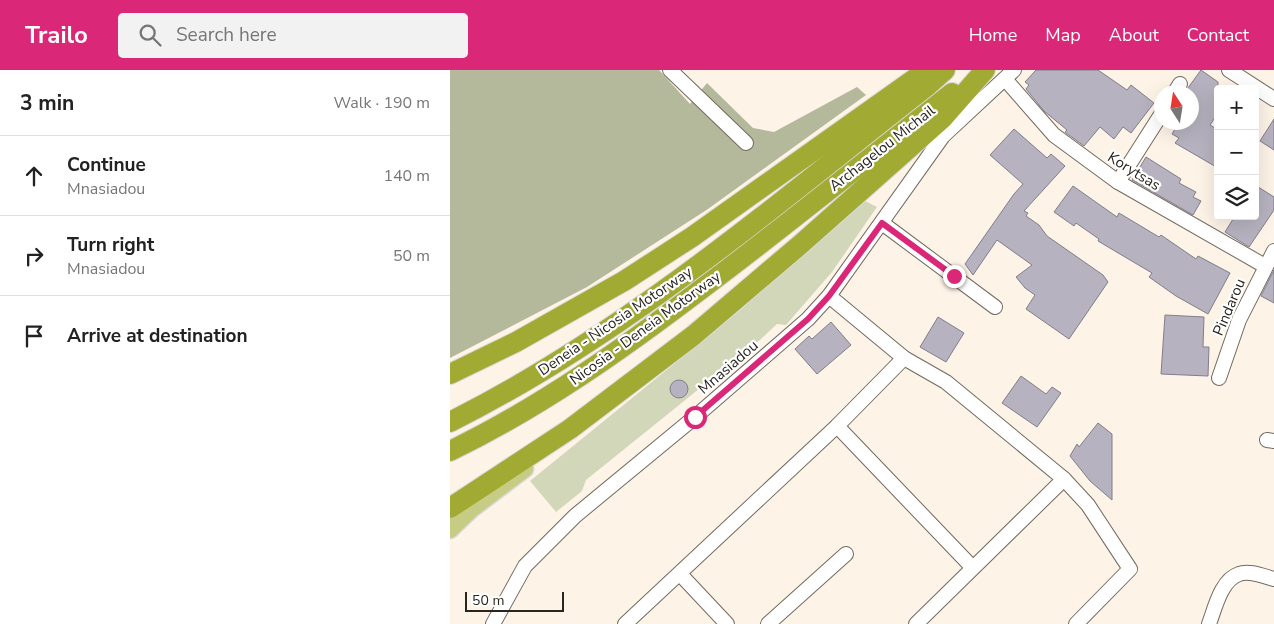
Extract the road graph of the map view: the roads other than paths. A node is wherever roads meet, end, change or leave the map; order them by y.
1 (670, 70) edge
2 (927, 70) edge
3 (945, 70) edge
4 (984, 70) edge
5 (1229, 70) edge
6 (1010, 74) edge
7 (1274, 99) edge
8 (1154, 126) edge
9 (746, 143) dead end
10 (1118, 182) junction
11 (773, 207) joint
12 (882, 223) junction
13 (783, 227) joint
14 (1274, 251) edge
15 (1266, 266) junction
16 (829, 296) junction
17 (996, 307) dead end
18 (904, 358) junction
19 (450, 374) edge
20 (1219, 378) dead end
21 (450, 422) edge
22 (837, 426) junction
23 (570, 429) junction
24 (450, 452) edge
25 (1064, 479) junction
26 (450, 508) edge
27 (450, 530) edge
28 (846, 554) dead end
29 (972, 567) junction
30 (680, 574) junction
31 (1274, 578) edge
32 (493, 624) edge
33 (625, 624) edge
34 (727, 624) edge
35 (768, 624) edge
36 (916, 624) edge
37 (1076, 624) edge
38 (1209, 624) edge

1 - 9 street
2 - 19 highway
3 - 11 highway, Archagelou Michail
4 - 13 highway, Archagelou Michail
4 - 23 highway
5 - 7 street
6 - 10 street, Korytsas
6 - 12 street, Mnasiadou
8 - 10 street
10 - 15 street, Korytsas
11 - 21 highway, Deneia - Nicosia Motorway
12 - 16 street, Mnasiadou
12 - 17 street
13 - 24 highway, Nicosia - Deneia Motorway
14 - 15 street, Pindarou
15 - 20 street, Pindarou
16 - 18 street
16 - 32 street, Mnasiadou
18 - 22 street
18 - 25 street
22 - 29 street
22 - 30 street
23 - 26 highway
23 - 27 main road
25 - 29 street
25 - 37 street
28 - 35 street
29 - 36 street
30 - 33 street
30 - 34 street
31 - 38 street

